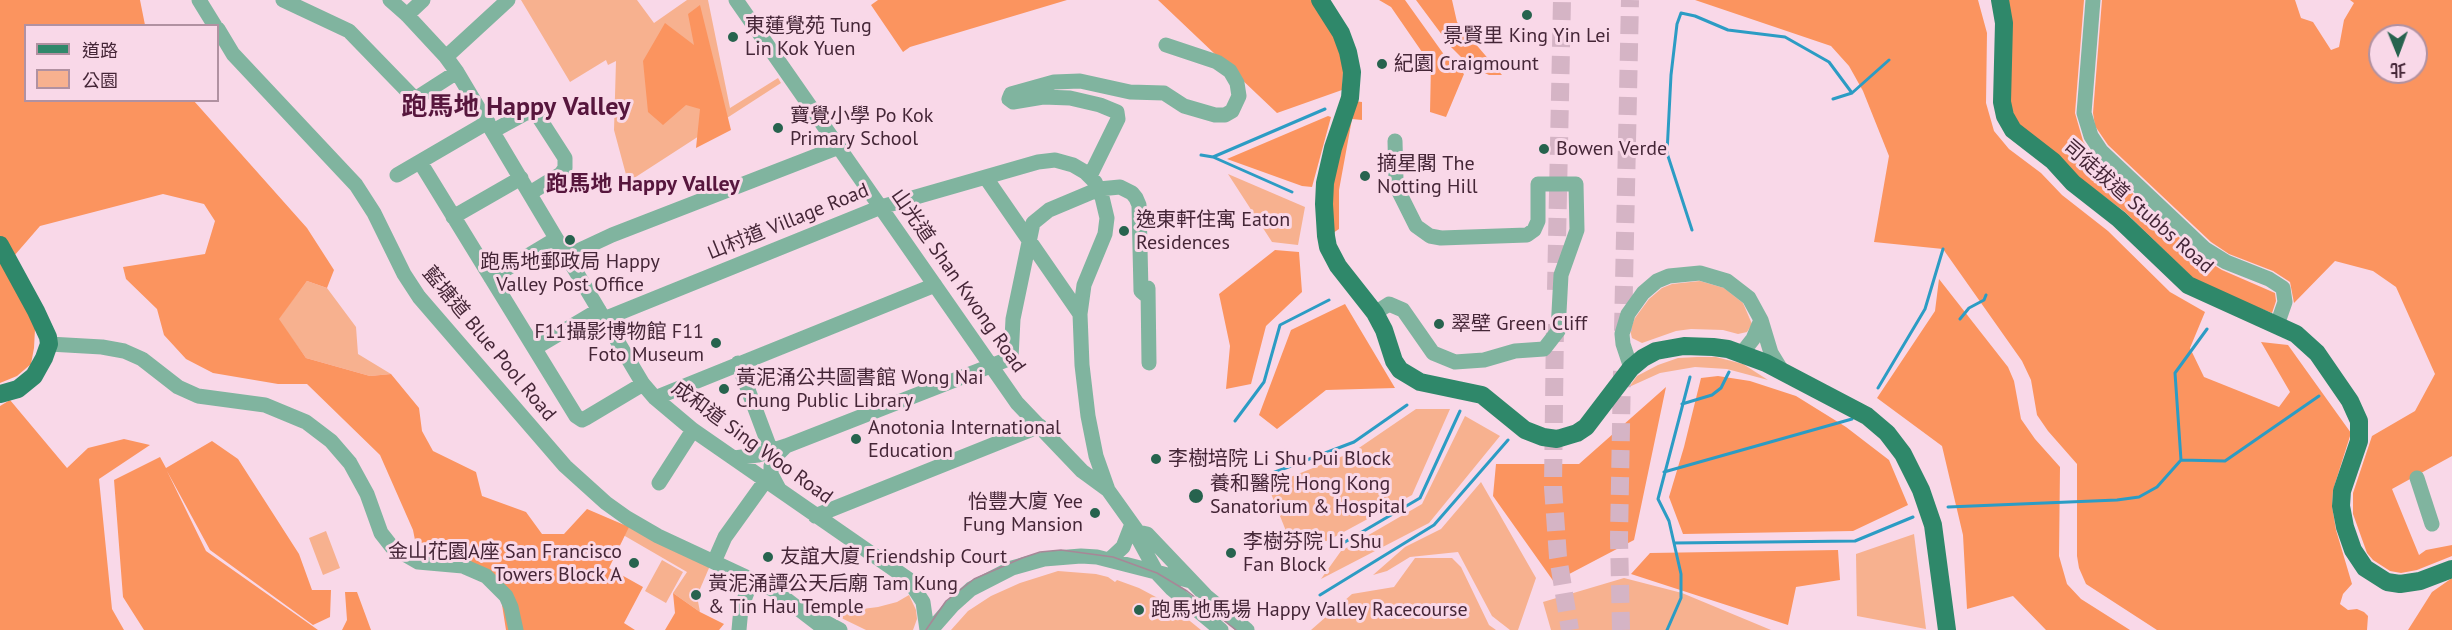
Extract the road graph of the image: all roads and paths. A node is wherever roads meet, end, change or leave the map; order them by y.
1 (199, 0) edge
2 (283, 0) edge
3 (390, 0) edge
4 (423, 0) edge
5 (508, 0) edge
6 (736, 0) edge
7 (1320, 0) edge
8 (2000, 0) edge
9 (2093, 0) edge
10 (407, 15) junction
11 (214, 24) edge
12 (219, 32) edge
13 (1166, 45) dead end
14 (446, 57) junction
15 (457, 72) junction
16 (491, 127) junction
17 (1395, 141) dead end
18 (839, 147) junction
19 (420, 162) junction
20 (397, 176) dead end
21 (1090, 176) junction
22 (521, 178) junction
23 (986, 178) junction
24 (1099, 189) junction
25 (530, 193) junction
26 (881, 207) junction
27 (453, 217) junction
28 (1147, 228) dead end
29 (556, 239) junction
30 (1028, 240) junction
31 (0, 245) edge
32 (567, 256) junction
33 (491, 278) junction
34 (935, 285) junction
35 (1148, 297) junction
36 (1375, 312) junction
37 (1080, 314) junction
38 (601, 315) junction
39 (1761, 320) junction
40 (2277, 325) junction
41 (49, 344) junction
42 (535, 348) junction
43 (1742, 353) junction
44 (738, 363) junction
45 (1149, 363) dead end
46 (992, 366) junction
47 (1631, 368) junction
48 (1782, 371) junction
49 (643, 384) junction
50 (0, 394) edge
51 (655, 398) junction
52 (1040, 426) junction
53 (693, 430) junction
54 (786, 446) junction
55 (771, 451) junction
56 (1096, 456) junction
57 (734, 458) junction
58 (1082, 471) junction
59 (2417, 478) dead end
60 (766, 480) junction
61 (659, 483) dead end
62 (779, 489) junction
63 (1108, 490) junction
64 (815, 516) junction
65 (2432, 524) dead end
66 (1135, 528) junction
67 (1109, 560) junction
68 (714, 562) junction
69 (2452, 569) edge
70 (1156, 573) junction
71 (752, 579) junction
72 (1191, 581) junction
73 (1941, 592) junction
74 (800, 609) junction
75 (516, 630) edge
76 (739, 630) edge
77 (826, 630) edge
78 (840, 630) edge
79 (929, 630) edge
80 (1221, 630) edge
81 (1247, 630) edge
82 (1935, 630) edge
83 (1947, 630) edge

1 - 11 street, 藍塘道 Blue Pool Road
2 - 15 street
3 - 10 street, 成和道 Sing Woo Road
4 - 10 street
5 - 14 street
6 - 18 street, 山光道 Shan Kwong Road
7 - 36 main road
8 - 40 main road, 司徒拔道 Stubbs Road
9 - 40 street
10 - 14 street, 成和道 Sing Woo Road
12 - 68 street, 藍塘道 Blue Pool Road
13 - 21 street
14 - 15 street, 成和道 Sing Woo Road
15 - 16 street, 成和道 Sing Woo Road
16 - 19 street
16 - 22 street, 成和道 Sing Woo Road
16 - 25 street
17 - 36 street
18 - 26 street, 山光道 Shan Kwong Road
18 - 32 street
19 - 20 street
19 - 27 street
21 - 23 street, 山村道 Village Road
21 - 24 street, 山村道 Village Road
22 - 25 street, 成和道 Sing Woo Road
22 - 27 street
23 - 26 street, 山村道 Village Road
23 - 30 street
24 - 30 street
24 - 35 street
24 - 37 street, 山村道 Village Road
25 - 29 street, 成和道 Sing Woo Road
26 - 34 street, 山光道 Shan Kwong Road
26 - 38 street, 山村道 Village Road
27 - 33 street
28 - 35 street
29 - 32 street, 成和道 Sing Woo Road
29 - 33 street
30 - 37 street
30 - 46 street
31 - 41 main road
32 - 38 street, 成和道 Sing Woo Road
33 - 42 street
34 - 44 street
34 - 46 street, 山光道 Shan Kwong Road
35 - 45 street
36 - 47 main road
37 - 56 street, 山村道 Village Road
38 - 42 street, 山村道 Village Road
38 - 49 street, 成和道 Sing Woo Road
39 - 43 street
39 - 47 street
39 - 48 street
40 - 69 main road, 司徒拔道 Stubbs Road
41 - 50 main road
41 - 75 street
42 - 49 street
43 - 47 main road
43 - 48 main road
44 - 51 street
44 - 55 street
46 - 52 street, 山光道 Shan Kwong Road
46 - 54 street
48 - 73 main road
49 - 51 street, 成和道 Sing Woo Road
51 - 53 street, 成和道 Sing Woo Road
52 - 58 street, 山光道 Shan Kwong Road
52 - 64 street
53 - 57 street, 成和道 Sing Woo Road
53 - 61 street
54 - 55 street
54 - 62 street
55 - 57 street
56 - 58 street
56 - 63 street, 山村道 Village Road
57 - 60 street, 成和道 Sing Woo Road
58 - 63 street, 山光道 Shan Kwong Road
59 - 65 street
60 - 62 street, 成和道 Sing Woo Road
60 - 68 street
62 - 64 street, 成和道 Sing Woo Road
63 - 66 street, 山光道 Shan Kwong Road
64 - 79 street, 成和道 Sing Woo Road
66 - 67 street
66 - 70 street, 山光道 Shan Kwong Road
66 - 72 street
67 - 70 street
67 - 79 street
68 - 71 street, 藍塘道 Blue Pool Road
70 - 72 street
70 - 80 street
71 - 74 street, 藍塘道 Blue Pool Road
71 - 76 street
72 - 81 street
73 - 82 main road
73 - 83 main road
74 - 77 street, 藍塘道 Blue Pool Road
74 - 78 street, 藍塘道 Blue Pool Road

